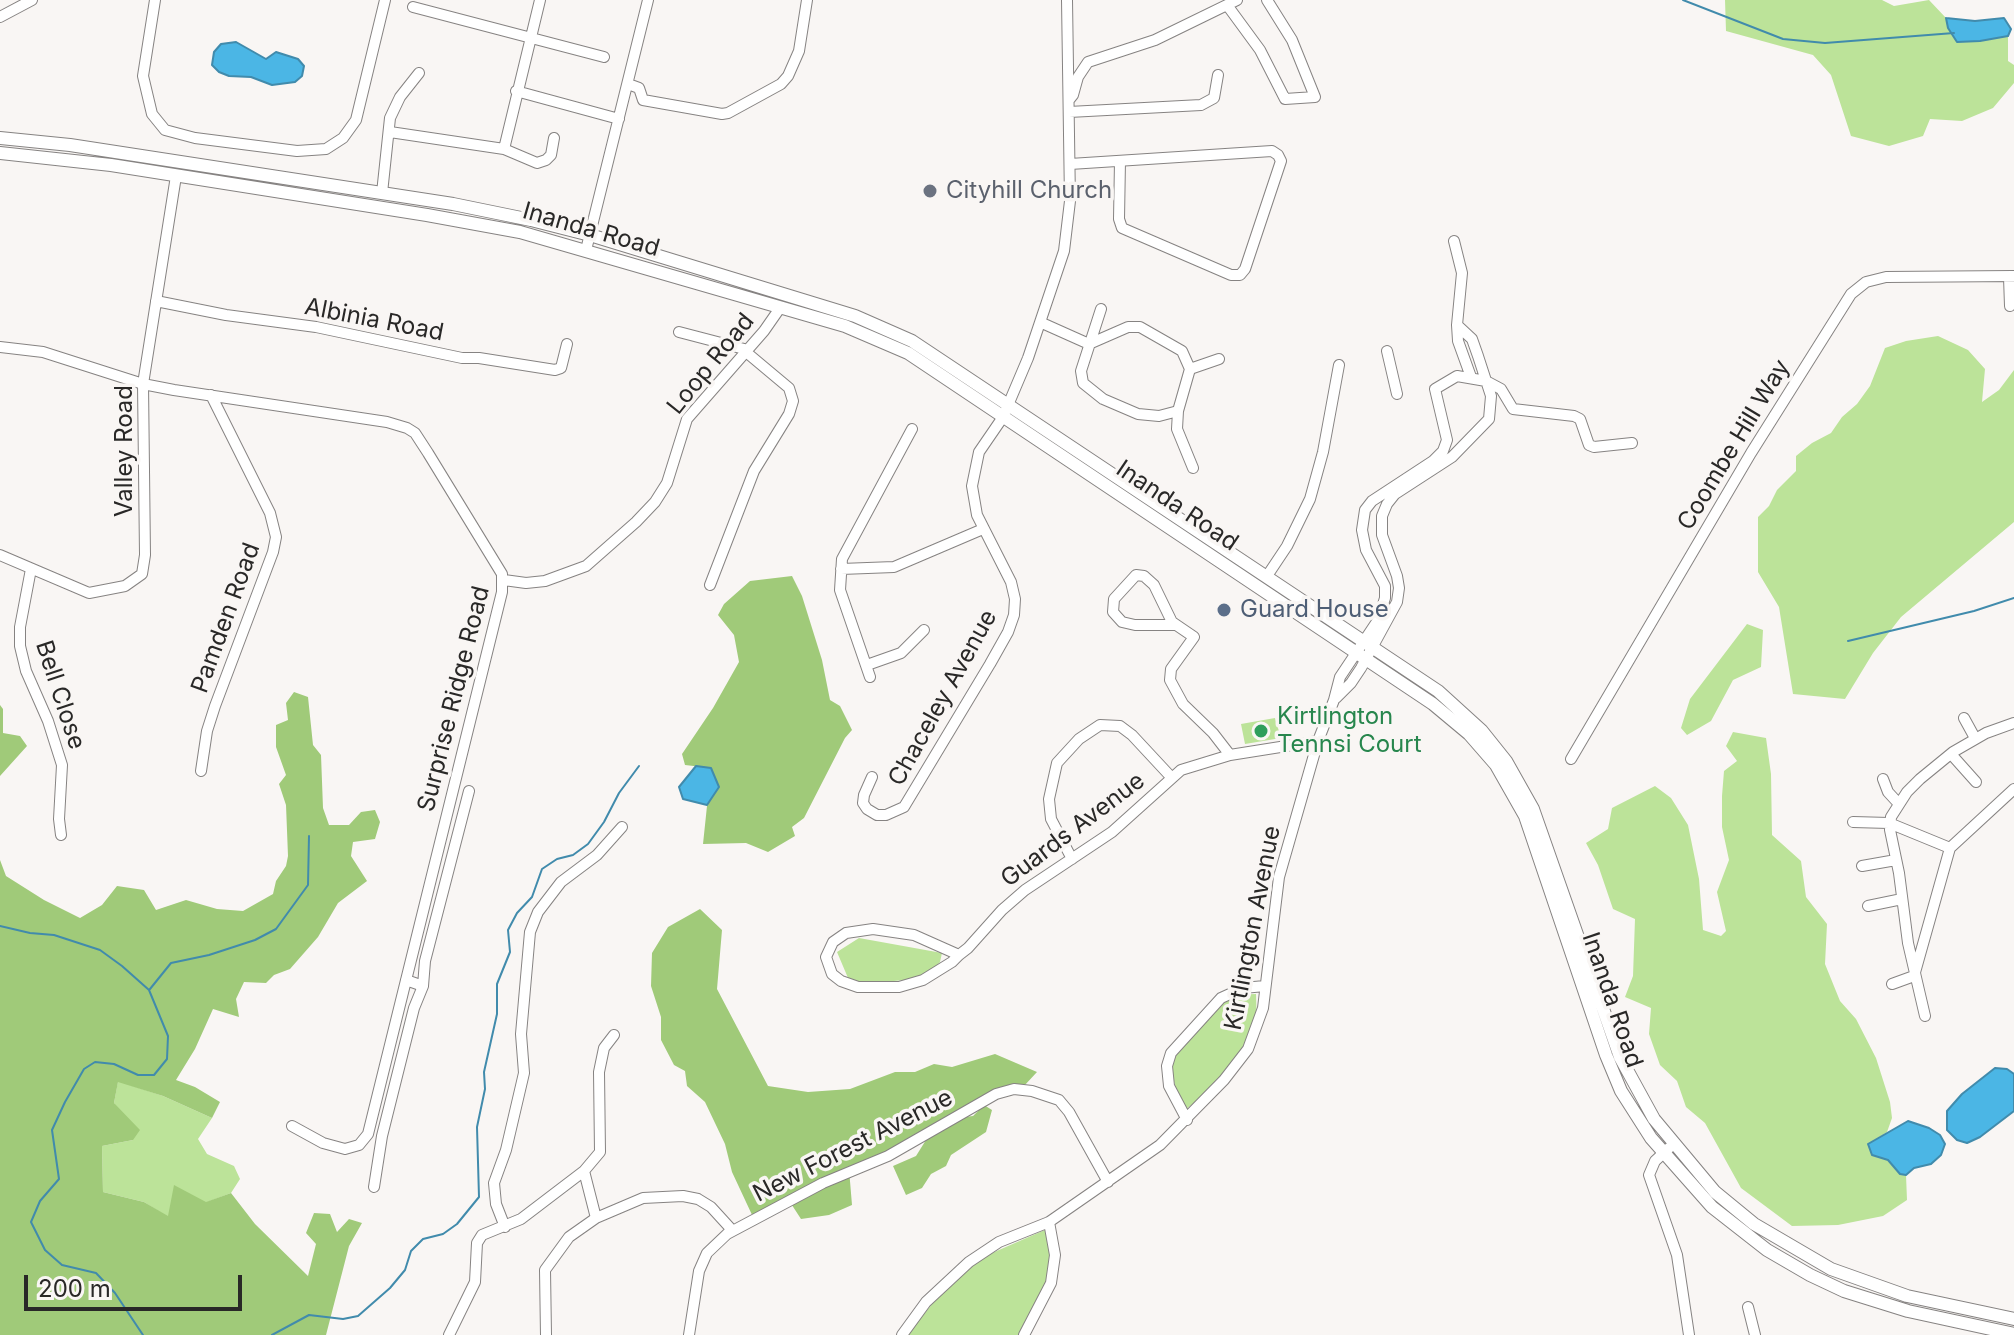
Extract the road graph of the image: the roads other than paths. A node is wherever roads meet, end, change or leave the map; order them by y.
1 (155, 0) edge
2 (385, 0) edge
3 (540, 0) edge
4 (648, 0) edge
5 (807, 0) edge
6 (1067, 0) edge
7 (1267, 0) edge
8 (25, 2) edge
9 (1232, 2) edge
10 (413, 7) dead end
11 (0, 17) edge
12 (532, 37) junction
13 (604, 57) dead end
14 (419, 73) dead end
15 (1218, 75) dead end
16 (628, 84) junction
17 (516, 91) junction
18 (1069, 100) junction
19 (1069, 112) junction
20 (619, 119) junction
21 (390, 132) junction
22 (0, 138) edge
23 (554, 138) dead end
24 (504, 149) junction
25 (0, 153) edge
26 (1120, 161) junction
27 (1070, 164) junction
28 (176, 176) junction
29 (382, 193) junction
30 (501, 213) junction
31 (504, 229) junction
32 (590, 235) junction
33 (1454, 241) dead end
34 (586, 250) junction
35 (688, 267) junction
36 (2012, 276) edge
37 (714, 289) junction
38 (156, 301) junction
39 (2010, 306) dead end
40 (780, 308) junction
41 (1101, 309) dead end
42 (1042, 323) junction
43 (1457, 325) junction
44 (679, 332) dead end
45 (567, 344) dead end
46 (1089, 344) junction
47 (0, 347) edge
48 (747, 351) junction
49 (1387, 351) dead end
50 (1219, 359) dead end
51 (1339, 365) dead end
52 (1190, 369) junction
53 (1471, 377) junction
54 (1486, 381) junction
55 (143, 384) junction
56 (1397, 394) dead end
57 (211, 395) junction
58 (1006, 410) junction
59 (1178, 411) junction
60 (912, 429) dead end
61 (1632, 443) dead end
62 (1193, 468) dead end
63 (983, 529) junction
64 (0, 555) edge
65 (31, 569) junction
66 (841, 569) junction
67 (1267, 576) junction
68 (504, 580) junction
69 (710, 585) dead end
70 (1175, 625) junction
71 (924, 630) dead end
72 (1365, 650) junction
73 (1964, 718) dead end
74 (2014, 723) edge
75 (1975, 738) junction
76 (1318, 741) junction
77 (1951, 754) junction
78 (1230, 755) junction
79 (1571, 759) dead end
80 (201, 771) dead end
81 (872, 777) dead end
82 (1172, 778) junction
83 (1883, 779) dead end
84 (1976, 782) dead end
85 (2014, 789) edge
86 (469, 791) dead end
87 (1899, 804) junction
88 (1853, 822) dead end
89 (1889, 823) junction
90 (622, 827) dead end
91 (61, 835) dead end
92 (1950, 848) junction
93 (1072, 859) junction
94 (1896, 860) junction
95 (1862, 866) dead end
96 (1902, 899) junction
97 (1868, 906) dead end
98 (1908, 943) junction
99 (1923, 944) junction
100 (959, 955) junction
101 (1914, 976) junction
102 (406, 980) junction
103 (1892, 984) dead end
104 (423, 986) junction
105 (1265, 986) junction
106 (1925, 1016) dead end
107 (614, 1035) dead end
108 (1187, 1120) junction
109 (292, 1126) dead end
110 (1674, 1144) junction
111 (1663, 1153) junction
112 (584, 1171) junction
113 (1108, 1182) junction
114 (374, 1187) dead end
115 (596, 1218) junction
116 (1049, 1222) junction
117 (505, 1227) junction
118 (732, 1230) junction
119 (1748, 1307) dead end
120 (2014, 1319) edge
121 (450, 1334) edge
122 (2014, 1334) edge
123 (546, 1335) edge
124 (689, 1335) edge
125 (902, 1335) edge
126 (1024, 1335) edge
127 (1689, 1335) edge
128 (1755, 1335) edge

1 - 2 street
3 - 12 street
4 - 16 street
5 - 16 street
6 - 18 street, Chaceley Avenue
7 - 9 street
8 - 11 street
9 - 18 street
10 - 12 street
12 - 13 street
12 - 17 street
14 - 21 street
15 - 19 street
16 - 20 street
17 - 20 street
17 - 24 street
18 - 19 street, Chaceley Avenue
19 - 27 street, Chaceley Avenue
20 - 32 street
21 - 24 street
21 - 29 street
22 - 29 main road, Inanda Road
23 - 24 street
25 - 28 main road, Inanda Road
26 - 26 street
26 - 27 street
27 - 42 street, Chaceley Avenue
28 - 31 main road, Inanda Road
28 - 38 street, Valley Road
29 - 30 main road, Inanda Road
30 - 31 main road
30 - 32 main road, Inanda Road
31 - 34 main road, Inanda Road
32 - 34 street
32 - 35 main road, Inanda Road
33 - 43 street
34 - 37 main road, Inanda Road
35 - 37 main road
35 - 58 main road, Inanda Road
36 - 39 street, Coombe Hill Way
36 - 79 street, Coombe Hill Way
37 - 40 main road, Inanda Road
38 - 45 street, Albinia Road
38 - 55 street, Valley Road
40 - 48 street, Loop Road
40 - 58 main road, Inanda Road
41 - 46 street
42 - 46 street
42 - 58 street, Chaceley Avenue
43 - 53 street
43 - 54 street
44 - 48 street
46 - 52 street
46 - 59 street
47 - 55 street, Surprise Ridge Road
48 - 68 street, Loop Road
48 - 69 street
49 - 56 street
50 - 52 street
51 - 67 street
52 - 59 street
53 - 54 street
53 - 72 street
54 - 61 street
54 - 72 street
55 - 57 street, Surprise Ridge Road
55 - 65 street, Valley Road
57 - 68 street, Surprise Ridge Road
57 - 80 street, Pamden Road
58 - 63 street, Chaceley Avenue
58 - 67 main road, Inanda Road
58 - 72 main road, Inanda Road
59 - 62 street
60 - 66 street
63 - 66 street
63 - 81 street, Chaceley Avenue
64 - 65 street, Valley Road
65 - 91 street, Bell Close
66 - 71 street
67 - 72 main road, Inanda Road
68 - 102 street, Surprise Ridge Road
70 - 70 street
70 - 78 street
72 - 76 street, Kirtlington Avenue
72 - 110 main road, Inanda Road
72 - 111 main road, Inanda Road
73 - 75 street
74 - 75 street
75 - 77 street
76 - 78 street, Guards Avenue
76 - 105 street, Kirtlington Avenue
77 - 84 street
77 - 87 street
78 - 82 street, Guards Avenue
82 - 93 street, Guards Avenue
82 - 93 street
83 - 87 street
85 - 92 street
86 - 104 street
87 - 89 street
88 - 89 street
89 - 92 street
89 - 94 street
90 - 117 street
92 - 99 street
93 - 100 street, Guards Avenue
94 - 95 street
94 - 96 street
96 - 97 street
96 - 98 street
98 - 99 street
98 - 101 street
99 - 101 street
100 - 100 street, Guards Avenue
101 - 103 street
101 - 106 street
102 - 104 street
102 - 109 street, Surprise Ridge Road
104 - 114 street
105 - 108 street, Kirtlington Avenue
105 - 108 street
107 - 112 street
108 - 113 street, Kirtlington Avenue
110 - 111 street
110 - 120 main road, Inanda Road
111 - 122 main road, Inanda Road
111 - 127 street
112 - 115 street
112 - 117 street
113 - 116 street, Kirtlington Avenue
113 - 118 street, New Forest Avenue
115 - 118 street
115 - 123 street
116 - 125 street, Kirtlington Avenue
116 - 126 street
117 - 121 street
118 - 124 street, New Forest Avenue
119 - 128 street

